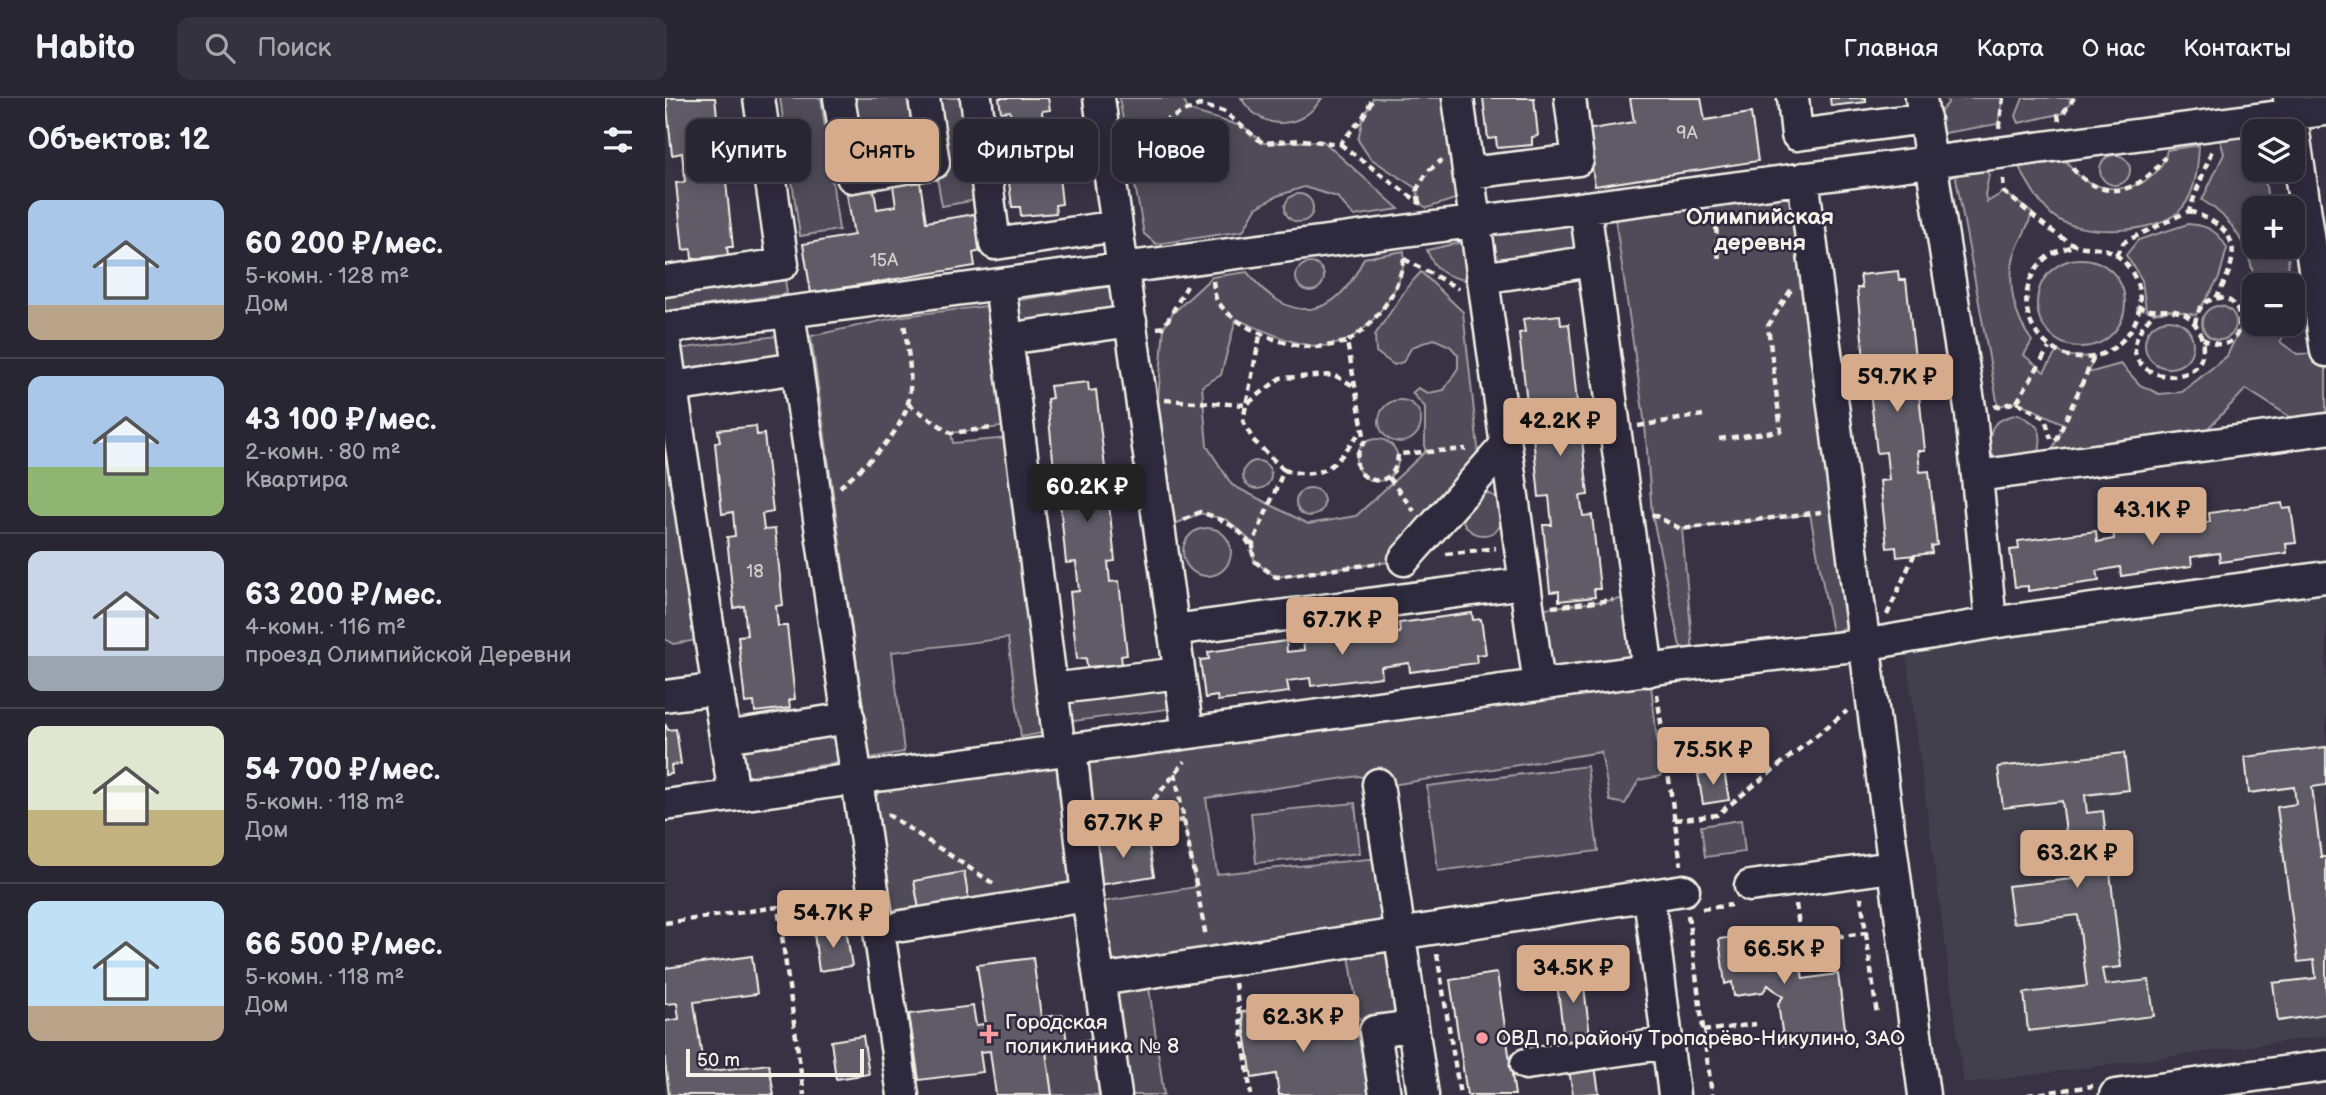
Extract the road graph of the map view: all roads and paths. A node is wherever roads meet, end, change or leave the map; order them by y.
1 (759, 98) edge
2 (839, 98) edge
3 (924, 98) edge
4 (976, 98) edge
5 (1099, 98) edge
6 (1195, 98) edge
7 (1373, 98) edge
8 (1458, 98) edge
9 (1570, 98) edge
10 (1793, 98) edge
11 (2003, 98) edge
12 (1199, 105) junction
13 (2290, 106) edge
14 (1923, 108) edge
15 (2326, 110) edge
16 (2210, 126) junction
17 (1105, 136) junction
18 (1340, 144) junction
19 (2001, 151) junction
20 (1931, 161) junction
21 (1467, 163) junction
22 (1803, 178) junction
23 (1713, 190) junction
24 (1419, 203) junction
25 (1585, 207) junction
26 (2189, 211) junction
27 (1462, 223) junction
28 (1117, 226) junction
29 (1403, 245) junction
30 (2075, 245) junction
31 (1813, 254) junction
32 (2116, 256) junction
33 (1592, 261) junction
34 (1719, 262) dead end
35 (1123, 268) junction
36 (1201, 278) dead end
37 (1191, 279) dead end
38 (665, 281) edge
39 (1000, 284) junction
40 (1484, 291) junction
41 (901, 297) junction
42 (2216, 298) junction
43 (2137, 306) junction
44 (789, 312) junction
45 (2154, 313) junction
46 (2195, 324) junction
47 (1131, 326) junction
48 (665, 328) edge
49 (1261, 331) junction
50 (2202, 338) junction
51 (1007, 339) junction
52 (2124, 341) junction
53 (665, 342) edge
54 (1347, 342) junction
55 (2135, 345) junction
56 (2049, 348) junction
57 (2326, 351) edge
58 (2094, 357) junction
59 (797, 368) junction
60 (1355, 386) junction
61 (672, 387) junction
62 (1141, 398) junction
63 (2017, 402) junction
64 (908, 404) junction
65 (1246, 405) junction
66 (1988, 408) dead end
67 (1018, 425) junction
68 (2326, 429) edge
69 (1363, 430) junction
70 (1719, 439) dead end
71 (1505, 446) junction
72 (1283, 470) junction
73 (1977, 476) junction
74 (818, 507) junction
75 (1810, 514) dead end
76 (1627, 517) junction
77 (1519, 545) junction
78 (1162, 546) junction
79 (1254, 553) junction
80 (1914, 555) dead end
81 (1404, 560) junction
82 (2326, 577) edge
83 (1527, 597) junction
84 (1638, 597) junction
85 (1991, 623) junction
86 (1173, 630) junction
87 (1873, 634) junction
88 (1651, 671) junction
89 (1179, 673) junction
90 (1539, 685) junction
91 (718, 689) junction
92 (1052, 689) junction
93 (1869, 692) junction
94 (665, 696) edge
95 (849, 718) junction
96 (1198, 732) junction
97 (725, 737) junction
98 (1066, 750) junction
99 (1175, 773) junction
100 (1378, 784) dead end
101 (859, 787) junction
102 (734, 795) junction
103 (665, 805) edge
104 (1184, 820) junction
105 (1675, 820) junction
106 (1131, 828) junction
107 (1081, 835) junction
108 (1893, 867) junction
109 (1857, 872) junction
110 (1750, 886) dead end
111 (1684, 890) junction
112 (1087, 896) junction
113 (1649, 896) junction
114 (1029, 906) junction
115 (665, 923) edge
116 (902, 926) dead end
117 (1433, 929) junction
118 (1866, 933) junction
119 (1400, 934) junction
120 (1832, 937) junction
121 (1801, 941) dead end
122 (1221, 959) junction
123 (1836, 968) dead end
124 (1100, 980) junction
125 (1877, 1015) dead end
126 (1756, 1024) dead end
127 (1413, 1026) junction
128 (1703, 1031) junction
129 (1668, 1043) junction
130 (1526, 1064) dead end
131 (2326, 1066) edge
132 (804, 1095) edge
133 (903, 1095) edge
134 (1117, 1095) edge
135 (1251, 1095) edge
136 (1385, 1095) edge
137 (1423, 1095) edge
138 (1459, 1095) edge
139 (1674, 1095) edge
140 (1712, 1095) edge
141 (1924, 1095) edge
142 (2115, 1095) edge

1 - 38 street
2 - 3 street
4 - 28 street
5 - 17 street
6 - 12 path
7 - 18 path
8 - 21 street
9 - 21 street
10 - 14 street
11 - 19 path
12 - 17 path
12 - 18 path
13 - 15 street
13 - 16 street
13 - 57 street
14 - 20 street
16 - 19 street
16 - 26 path
17 - 28 street
18 - 24 path
19 - 20 street
19 - 30 path
20 - 22 street
20 - 73 street
21 - 24 path
21 - 27 street
22 - 23 street
22 - 31 street
23 - 25 street
23 - 34 path
24 - 27 path
25 - 27 street
25 - 33 street
26 - 32 path
26 - 42 path
27 - 29 street
27 - 40 street
28 - 35 street
29 - 35 street
29 - 40 path
29 - 54 path
30 - 32 path
30 - 56 path
31 - 70 path
31 - 87 street
32 - 43 path
33 - 40 street
33 - 76 street
35 - 39 street
35 - 47 street
36 - 49 path
37 - 47 path
39 - 41 street
39 - 51 street
40 - 71 street
41 - 44 street
41 - 64 path
42 - 46 path
42 - 50 path
43 - 45 path
43 - 52 path
44 - 48 street
44 - 59 street
45 - 46 path
45 - 55 path
46 - 50 path
47 - 51 street
47 - 62 street
49 - 54 path
49 - 65 path
50 - 55 path
51 - 67 street
52 - 55 path
52 - 58 path
53 - 61 street
54 - 60 path
56 - 58 path
56 - 63 path
58 - 63 path
59 - 61 street
59 - 74 street
60 - 65 path
60 - 69 path
61 - 91 street
62 - 65 path
62 - 78 street
63 - 66 path
64 - 67 path
64 - 74 path
65 - 72 path
67 - 92 street
68 - 73 street
69 - 71 path
69 - 72 path
71 - 77 street
71 - 81 street
72 - 79 path
73 - 85 street
74 - 95 street
75 - 76 path
76 - 84 street
77 - 81 path
77 - 83 street
78 - 79 path
78 - 86 street
79 - 81 path
80 - 87 path
82 - 85 street
83 - 84 path
83 - 86 street
83 - 90 street
84 - 88 street
85 - 87 street
86 - 89 street
87 - 88 street
87 - 93 street
88 - 90 street
88 - 105 path
89 - 92 street
89 - 96 street
90 - 96 street
91 - 94 street
91 - 97 street
92 - 98 street
93 - 105 path
93 - 108 street
95 - 97 street
95 - 101 street
96 - 98 street
96 - 99 path
97 - 102 street
98 - 101 street
98 - 107 street
99 - 104 path
99 - 106 path
100 - 119 street
101 - 102 street
101 - 114 path
101 - 133 street
102 - 103 street
104 - 106 path
104 - 122 path
105 - 111 path
106 - 107 path
107 - 112 street
108 - 109 street
108 - 141 street
109 - 110 street
109 - 118 path
111 - 113 street
111 - 128 path
112 - 114 street
112 - 124 street
113 - 117 street
113 - 129 street
114 - 116 street
115 - 132 path
117 - 119 street
117 - 138 path
118 - 120 path
118 - 125 path
119 - 122 street
119 - 127 street
120 - 121 path
120 - 123 path
122 - 124 street
122 - 135 path
124 - 134 street
126 - 128 path
127 - 136 street
127 - 137 street
128 - 140 path
129 - 130 street
129 - 139 street
131 - 142 street

